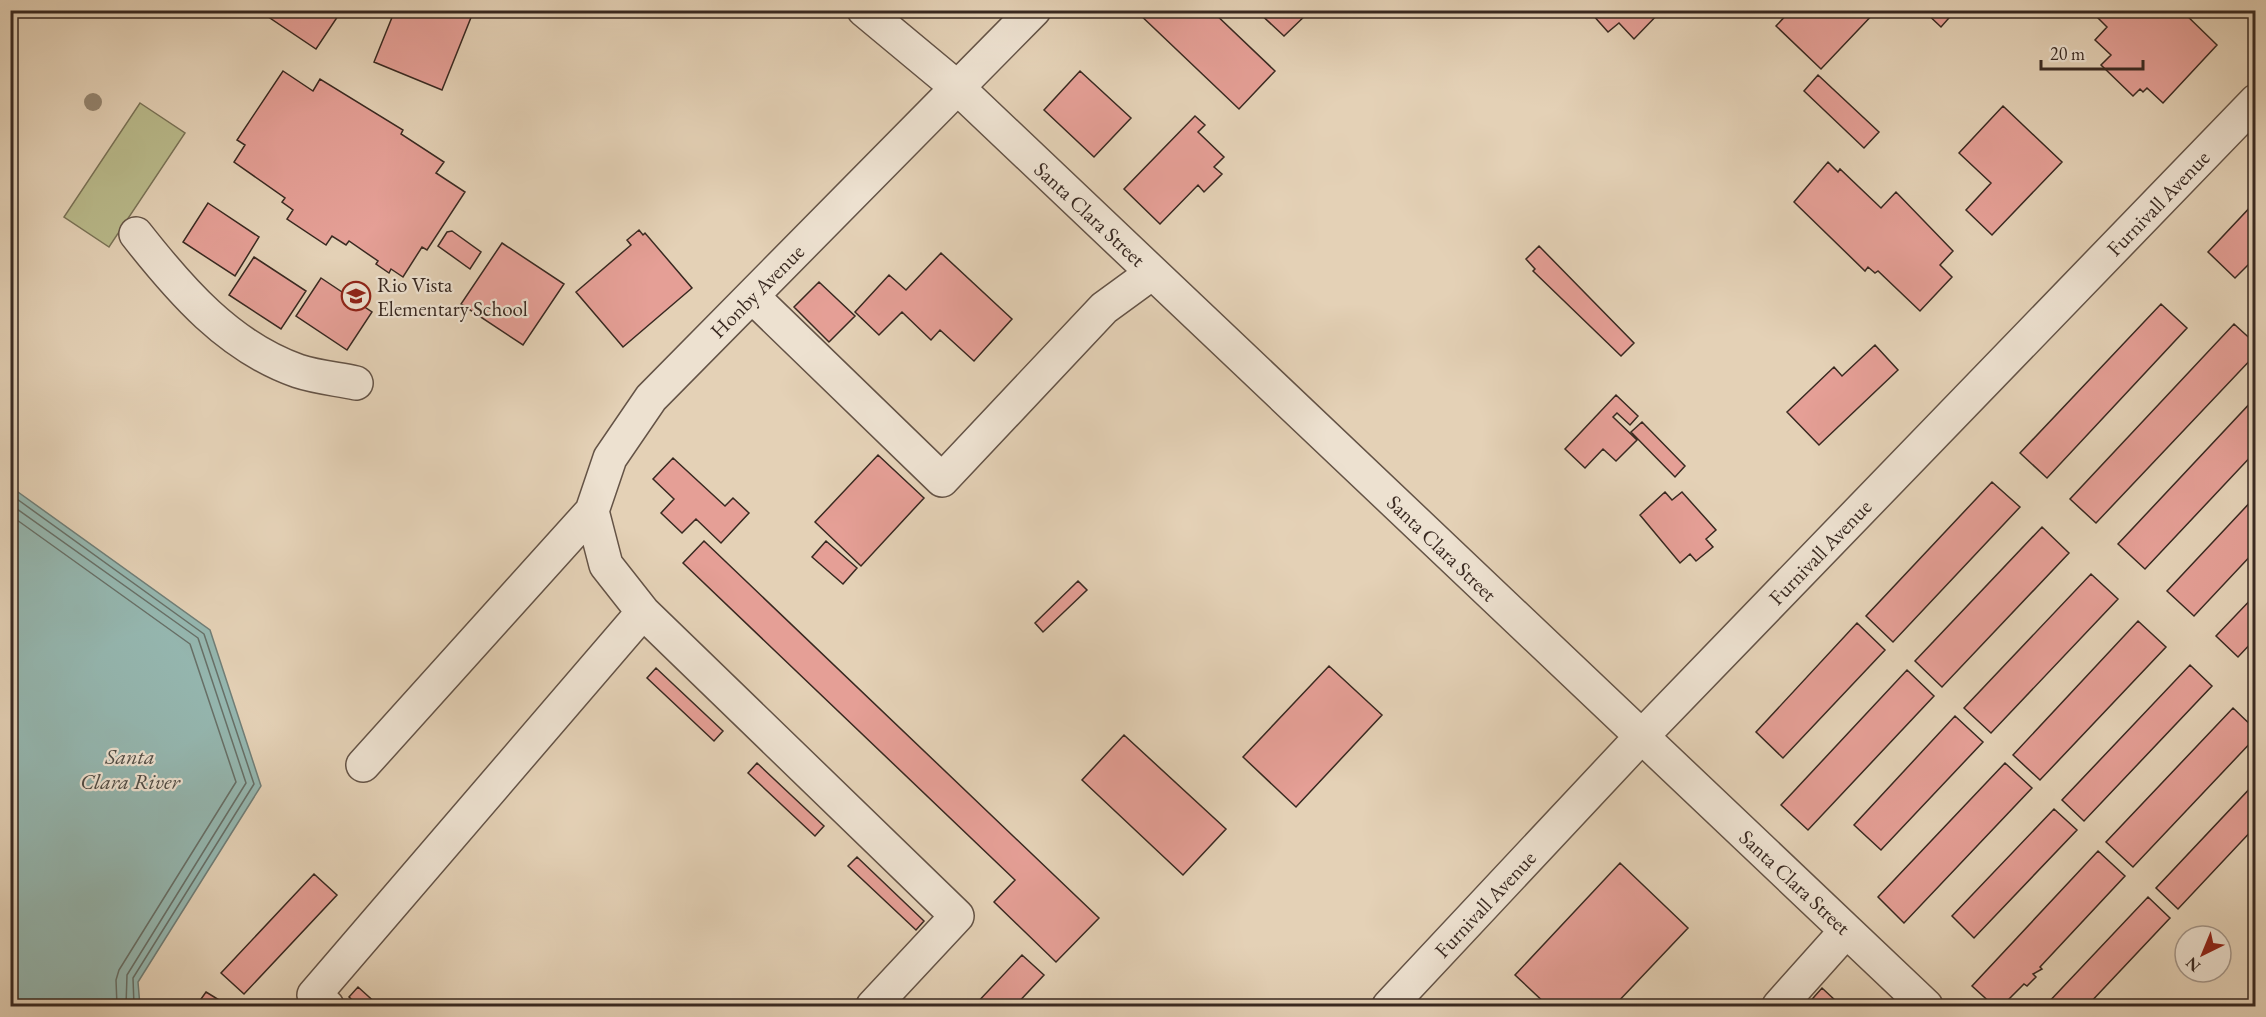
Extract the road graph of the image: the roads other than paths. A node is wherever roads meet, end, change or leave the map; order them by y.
1 (864, 10) edge
2 (1034, 10) edge
3 (959, 89) junction
4 (2256, 101) edge
5 (136, 234) dead end
6 (1152, 273) junction
7 (752, 296) junction
8 (356, 383) dead end
9 (592, 511) junction
10 (643, 612) junction
11 (1641, 737) junction
12 (363, 765) dead end
13 (1846, 931) junction
14 (327, 1006) edge
15 (873, 1006) edge
16 (1389, 1006) edge
17 (1779, 1006) edge
18 (1926, 1006) edge

1 - 3 street, Santa Clara Street
2 - 3 street, Honby Avenue
3 - 6 street, Santa Clara Street
3 - 7 street, Honby Avenue
4 - 11 street, Furnivall Avenue
5 - 8 street
6 - 7 street
6 - 11 street, Santa Clara Street
7 - 9 street, Honby Avenue
9 - 10 street
9 - 12 street
10 - 14 street
10 - 15 street
11 - 13 street, Santa Clara Street
11 - 16 street, Furnivall Avenue
13 - 17 street
13 - 18 street, Santa Clara Street

